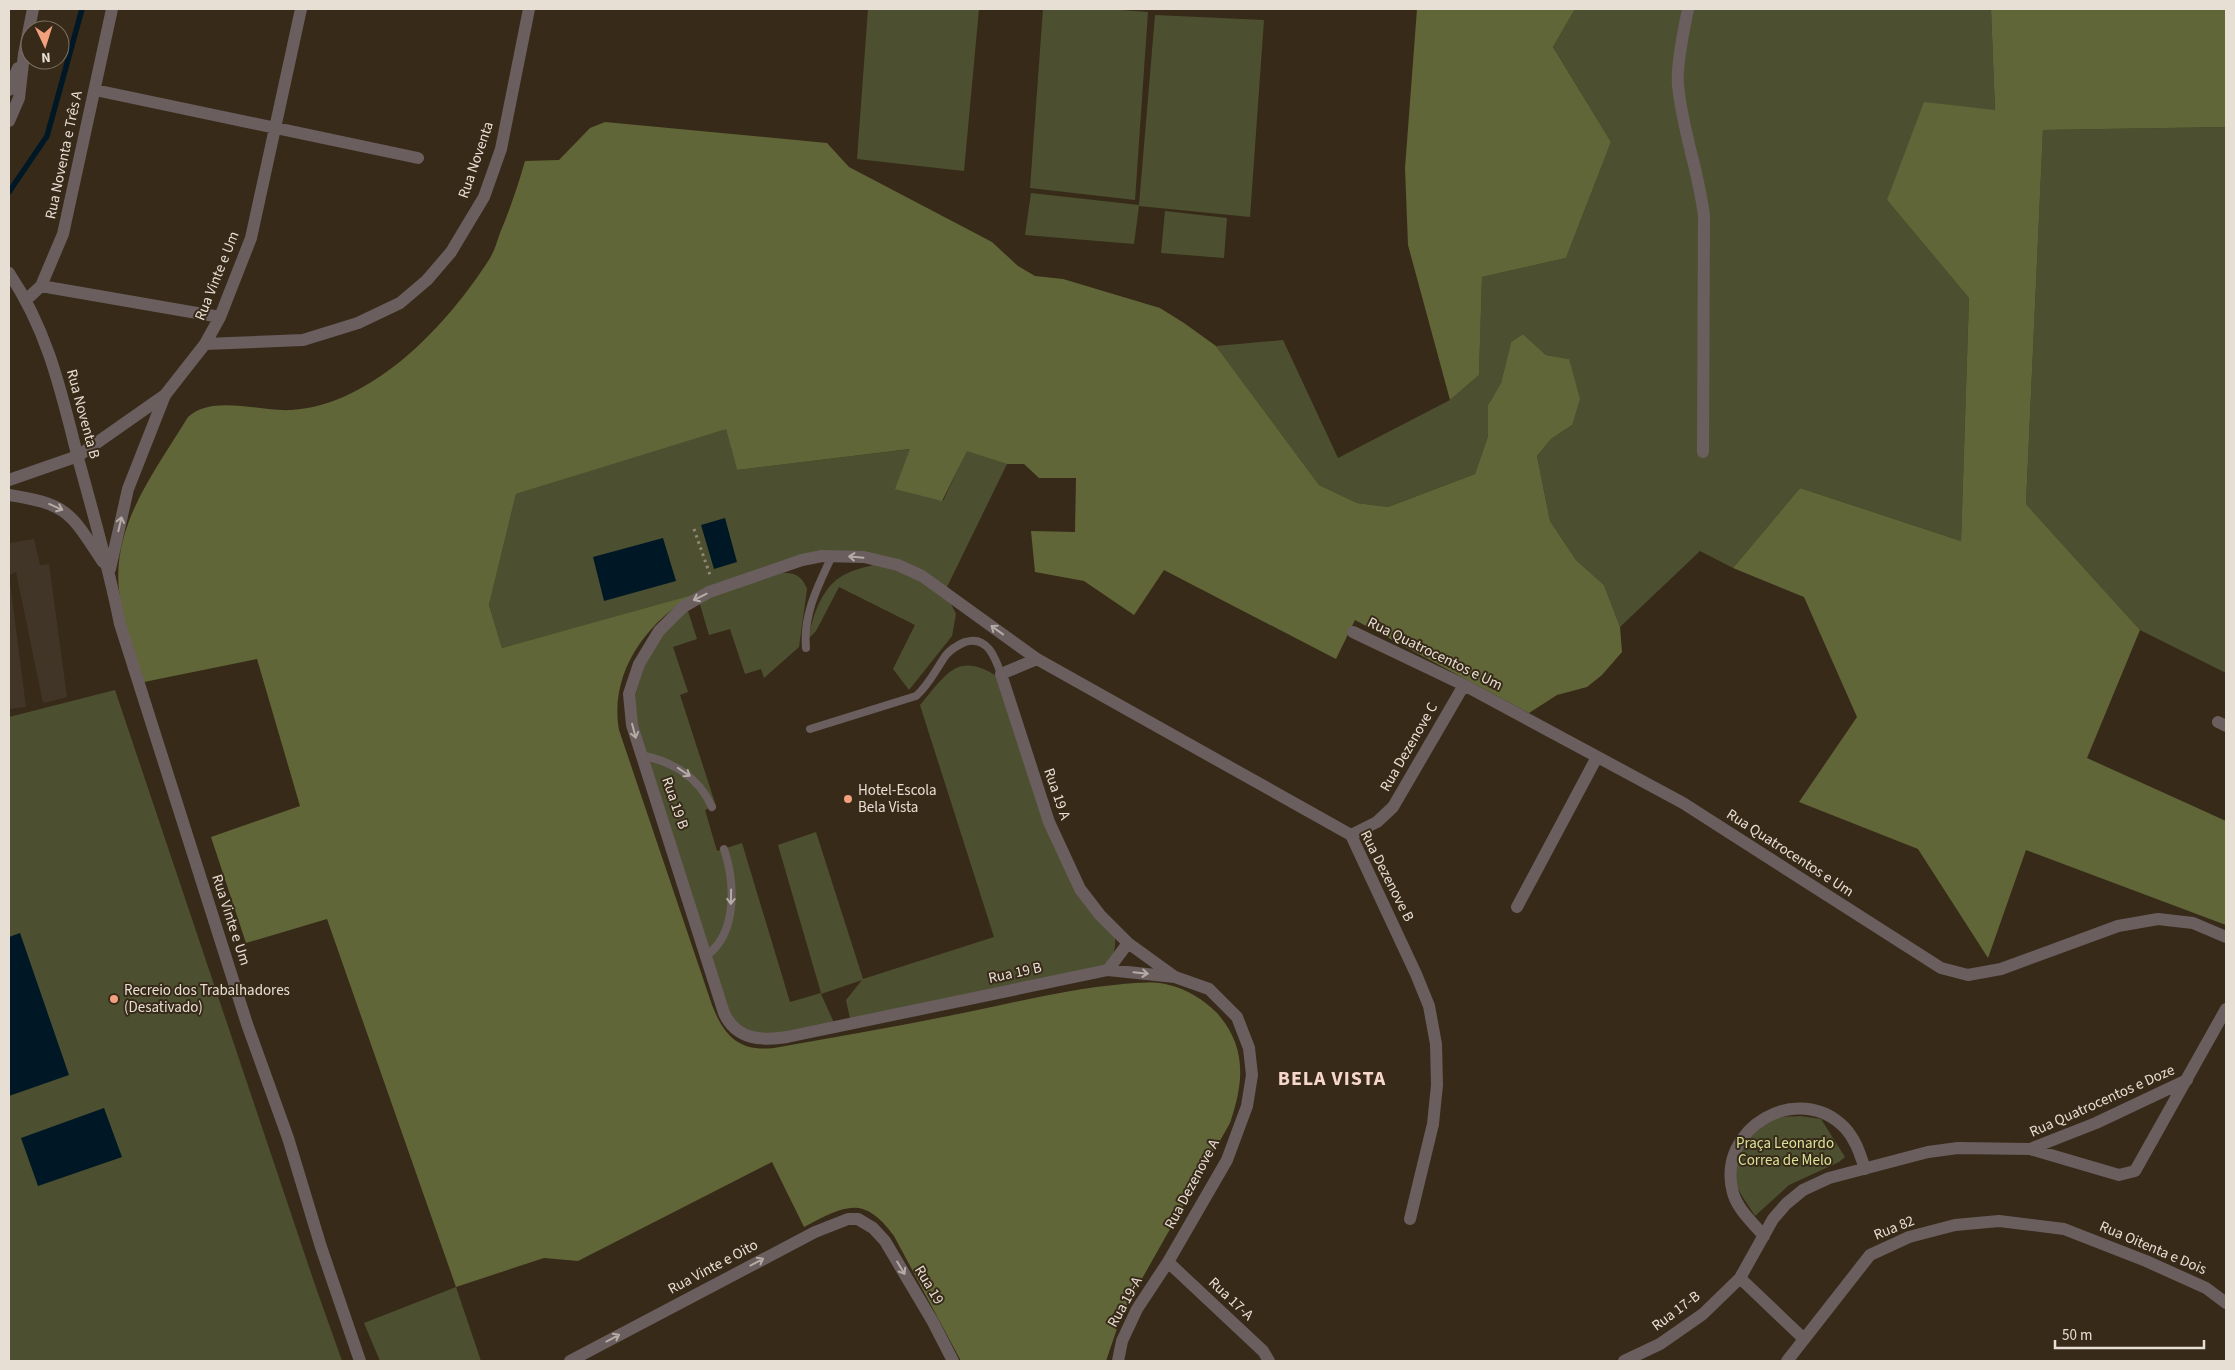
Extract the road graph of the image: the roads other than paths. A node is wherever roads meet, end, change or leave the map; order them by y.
1 (112, 9) edge
2 (300, 9) edge
3 (529, 9) edge
4 (1688, 9) edge
5 (20, 64) edge
6 (22, 70) edge
7 (9, 90) edge
8 (95, 90) junction
9 (9, 120) edge
10 (275, 128) junction
11 (418, 158) dead end
12 (9, 273) edge
13 (40, 286) junction
14 (26, 299) junction
15 (220, 317) junction
16 (205, 344) junction
17 (165, 395) junction
18 (1703, 452) dead end
19 (78, 456) junction
20 (9, 480) edge
21 (9, 496) edge
22 (832, 556) junction
23 (109, 571) junction
24 (1353, 632) dead end
25 (806, 648) dead end
26 (1037, 659) junction
27 (1001, 674) junction
28 (1464, 685) junction
29 (810, 729) dead end
30 (641, 755) junction
31 (1597, 757) junction
32 (712, 807) dead end
33 (1350, 835) junction
34 (724, 849) dead end
35 (1517, 907) dead end
36 (2226, 937) edge
37 (1128, 944) junction
38 (706, 956) junction
39 (1108, 970) junction
40 (1175, 977) junction
41 (2226, 1009) edge
42 (2187, 1080) junction
43 (2030, 1150) junction
44 (1865, 1169) junction
45 (1410, 1219) dead end
46 (874, 1228) joint
47 (2064, 1229) joint
48 (1764, 1236) junction
49 (1168, 1262) junction
50 (1740, 1278) junction
51 (2226, 1303) edge
52 (1804, 1339) junction
53 (360, 1361) edge
54 (570, 1361) edge
55 (952, 1361) edge
56 (1118, 1361) edge
57 (1270, 1361) edge
58 (1624, 1361) edge
59 (1787, 1361) edge

1 - 8 street, Rua Noventa e Três A
2 - 10 street, Rua Vinte e Um
3 - 16 street, Rua Noventa
4 - 18 street
5 - 7 street
6 - 9 street
8 - 10 street
8 - 13 street, Rua Noventa e Três A
10 - 11 street
10 - 15 street, Rua Vinte e Um
12 - 14 street, Rua Noventa B
13 - 14 street, Rua Noventa e Três A
13 - 15 street
14 - 19 street, Rua Noventa B
15 - 16 street, Rua Vinte e Um
16 - 17 street, Rua Vinte e Um
17 - 19 street, Rua Vinte e Um
23 -> 17 street
19 - 20 street, Rua Vinte e Um
19 - 23 street, Rua Noventa B
21 -> 23 street
22 - 25 lane
26 -> 22 street, Rua 19 B
22 -> 30 street, Rua 19 B
23 - 53 street, Rua Vinte e Um
24 - 28 street, Rua Quatrocentos e Um
26 - 27 street
26 - 33 street, Rua Dezenove B
27 - 29 lane
27 - 37 street, Rua 19 A
28 - 31 street, Rua Quatrocentos e Um
28 - 33 street, Rua Dezenove C
30 -> 32 lane
30 - 38 street, Rua 19 B
31 - 35 street
31 - 36 street, Rua Quatrocentos e Um
33 - 45 street, Rua Dezenove B
34 -> 38 lane
37 - 39 street
37 - 40 street, Rua Dezenove A
38 - 39 street, Rua 19 B
39 -> 40 street, Rua 19 B
40 - 49 street, Rua Dezenove A
41 - 42 street, Rua Quatrocentos e Doze
42 - 43 street, Rua Quatrocentos e Doze
42 - 43 street, Rua Quatrocentos e Doze
43 - 44 street, Rua 17-B
44 - 48 street, Rua 17-B
44 - 48 street
54 -> 46 street, Rua Vinte e Oito
46 -> 55 street, Rua 19
47 - 51 street, Rua Oitenta e Dois
47 - 52 street, Rua 82
48 - 50 street, Rua 17-B
49 - 56 street, Rua 19-A
49 - 57 street, Rua 17-A
50 - 52 street
50 - 58 street, Rua 17-B
52 - 59 street, Rua 82

